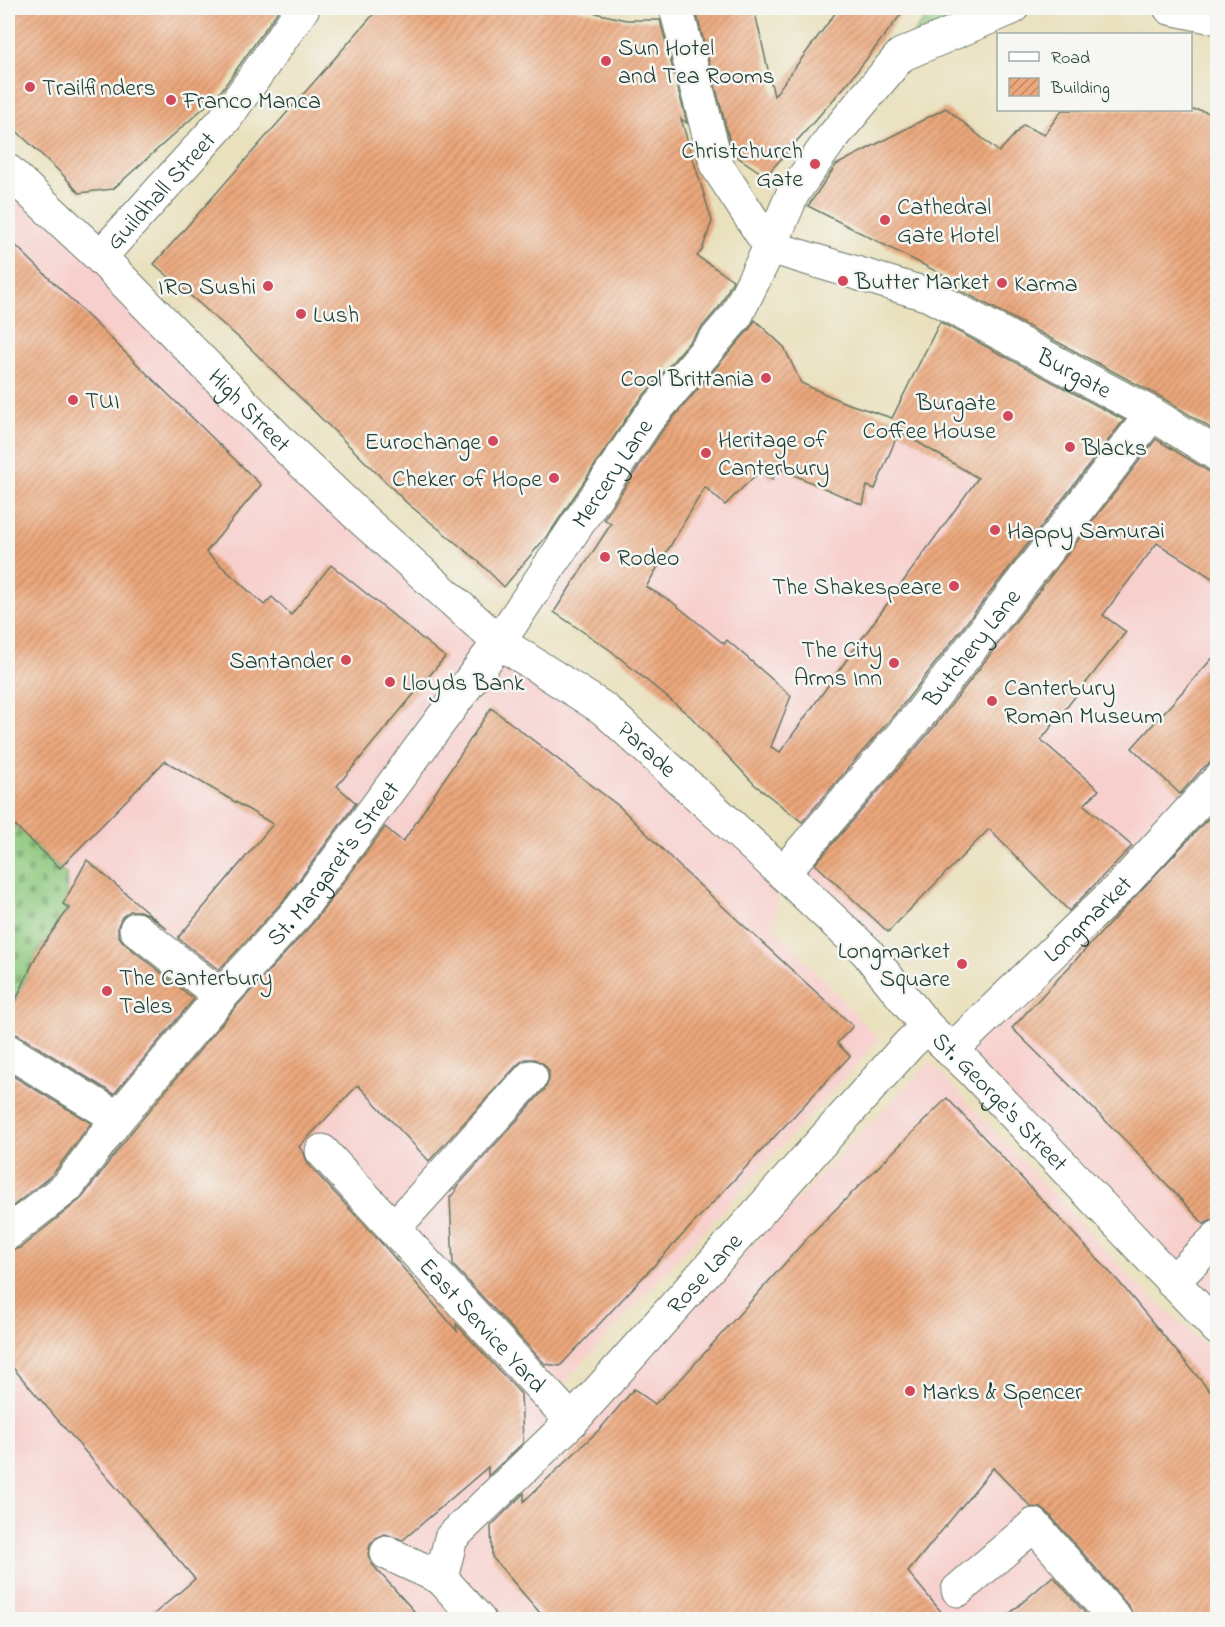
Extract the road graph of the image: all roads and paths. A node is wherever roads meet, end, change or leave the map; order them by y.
1 (303, 8) edge
2 (676, 8) edge
3 (1012, 8) edge
4 (1170, 8) edge
5 (1218, 18) edge
6 (8, 171) edge
7 (770, 247) junction
8 (100, 257) junction
9 (1152, 414) junction
10 (1218, 455) edge
11 (499, 642) junction
12 (1218, 780) edge
13 (783, 873) junction
14 (136, 928) dead end
15 (221, 996) junction
16 (927, 1027) junction
17 (8, 1051) edge
18 (951, 1051) junction
19 (531, 1077) dead end
20 (118, 1118) junction
21 (322, 1151) dead end
22 (393, 1229) junction
23 (8, 1233) edge
24 (1218, 1237) edge
25 (1172, 1282) junction
26 (1218, 1329) edge
27 (572, 1421) junction
28 (387, 1553) dead end
29 (441, 1578) junction
30 (958, 1590) dead end
31 (479, 1620) edge
32 (1116, 1620) edge

1 - 8 street, Guildhall Street
2 - 7 street
3 - 7 street
4 - 5 street
6 - 8 street, High Street
7 - 9 street, Burgate
7 - 11 street, Mercery Lane
8 - 11 street, High Street
9 - 10 street, Burgate
9 - 13 street, Butchery Lane
11 - 13 street, Parade
11 - 15 street, St. Margaret's Street
12 - 18 street, Longmarket
13 - 16 street, St. George's Street
14 - 15 street
15 - 20 street, St. Margaret's Street
16 - 18 street, St. George's Street
16 - 27 street, Rose Lane
17 - 20 street
18 - 25 street, St. George's Street
19 - 22 street
20 - 23 street, St. Margaret's Street
21 - 22 street, East Service Yard
22 - 27 street, East Service Yard
24 - 25 street
25 - 26 street, St. George's Street
27 - 29 street, Rose Lane
28 - 29 street
29 - 31 street
30 - 32 street

